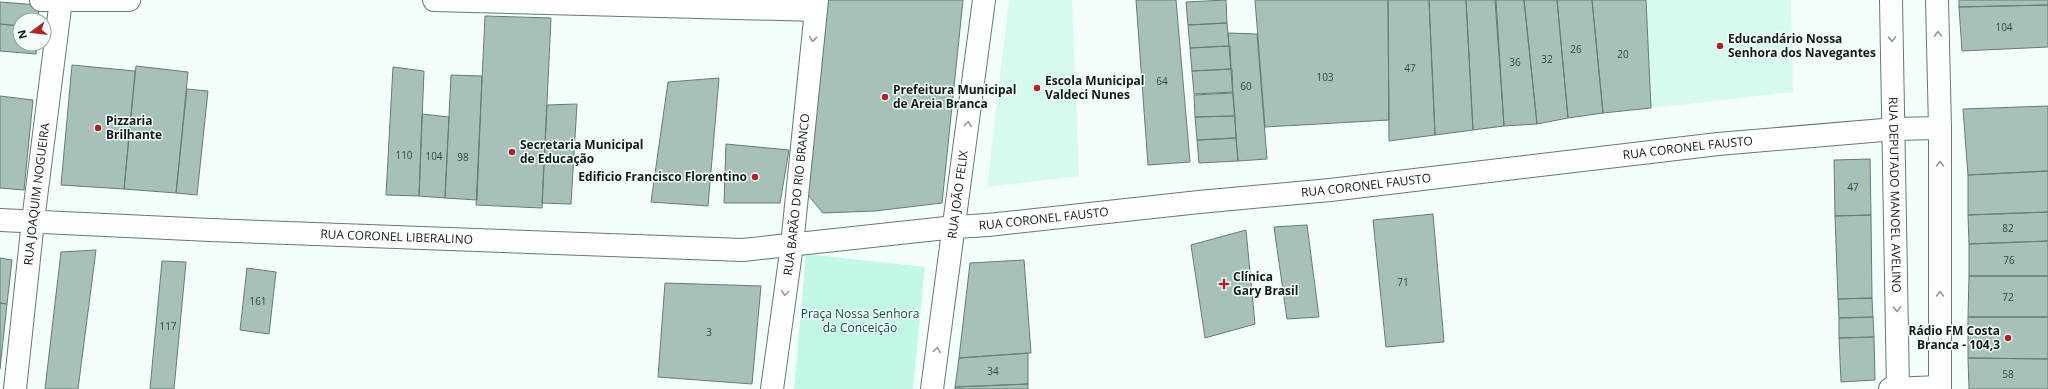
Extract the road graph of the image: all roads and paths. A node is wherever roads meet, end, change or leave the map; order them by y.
1 (54, 0) edge
2 (129, 0) edge
3 (434, 0) edge
4 (984, 0) edge
5 (1891, 0) edge
6 (1937, 0) edge
7 (817, 5) edge
8 (1940, 128) junction
9 (1895, 129) junction
10 (0, 220) edge
11 (33, 221) junction
12 (955, 227) junction
13 (792, 245) junction
14 (1940, 388) edge
15 (15, 389) edge
16 (772, 389) edge
17 (932, 389) edge
18 (1890, 389) edge
19 (1898, 389) edge

1 - 2 street
1 - 11 street, RUA JOAQUIM NOGUEIRA
3 - 7 street
12 -> 4 street, RUA JOÃO FELIX
5 -> 9 street, RUA DEPUTADO MANOEL AVELINO
8 -> 6 street
7 -> 13 street, RUA BARÃO DO RIO BRANCO
8 - 9 street, RUA CORONEL FAUSTO
14 -> 8 street
9 - 12 street, RUA CORONEL FAUSTO
9 -> 19 street, RUA DEPUTADO MANOEL AVELINO
10 - 11 street, RUA CORONEL LIBERALINO
11 - 13 street, RUA CORONEL LIBERALINO
11 - 15 street, RUA JOAQUIM NOGUEIRA
12 - 13 street, RUA CORONEL FAUSTO
17 -> 12 street, RUA JOÃO FELIX
13 -> 16 street, RUA BARÃO DO RIO BRANCO
14 - 19 street
18 - 19 street

